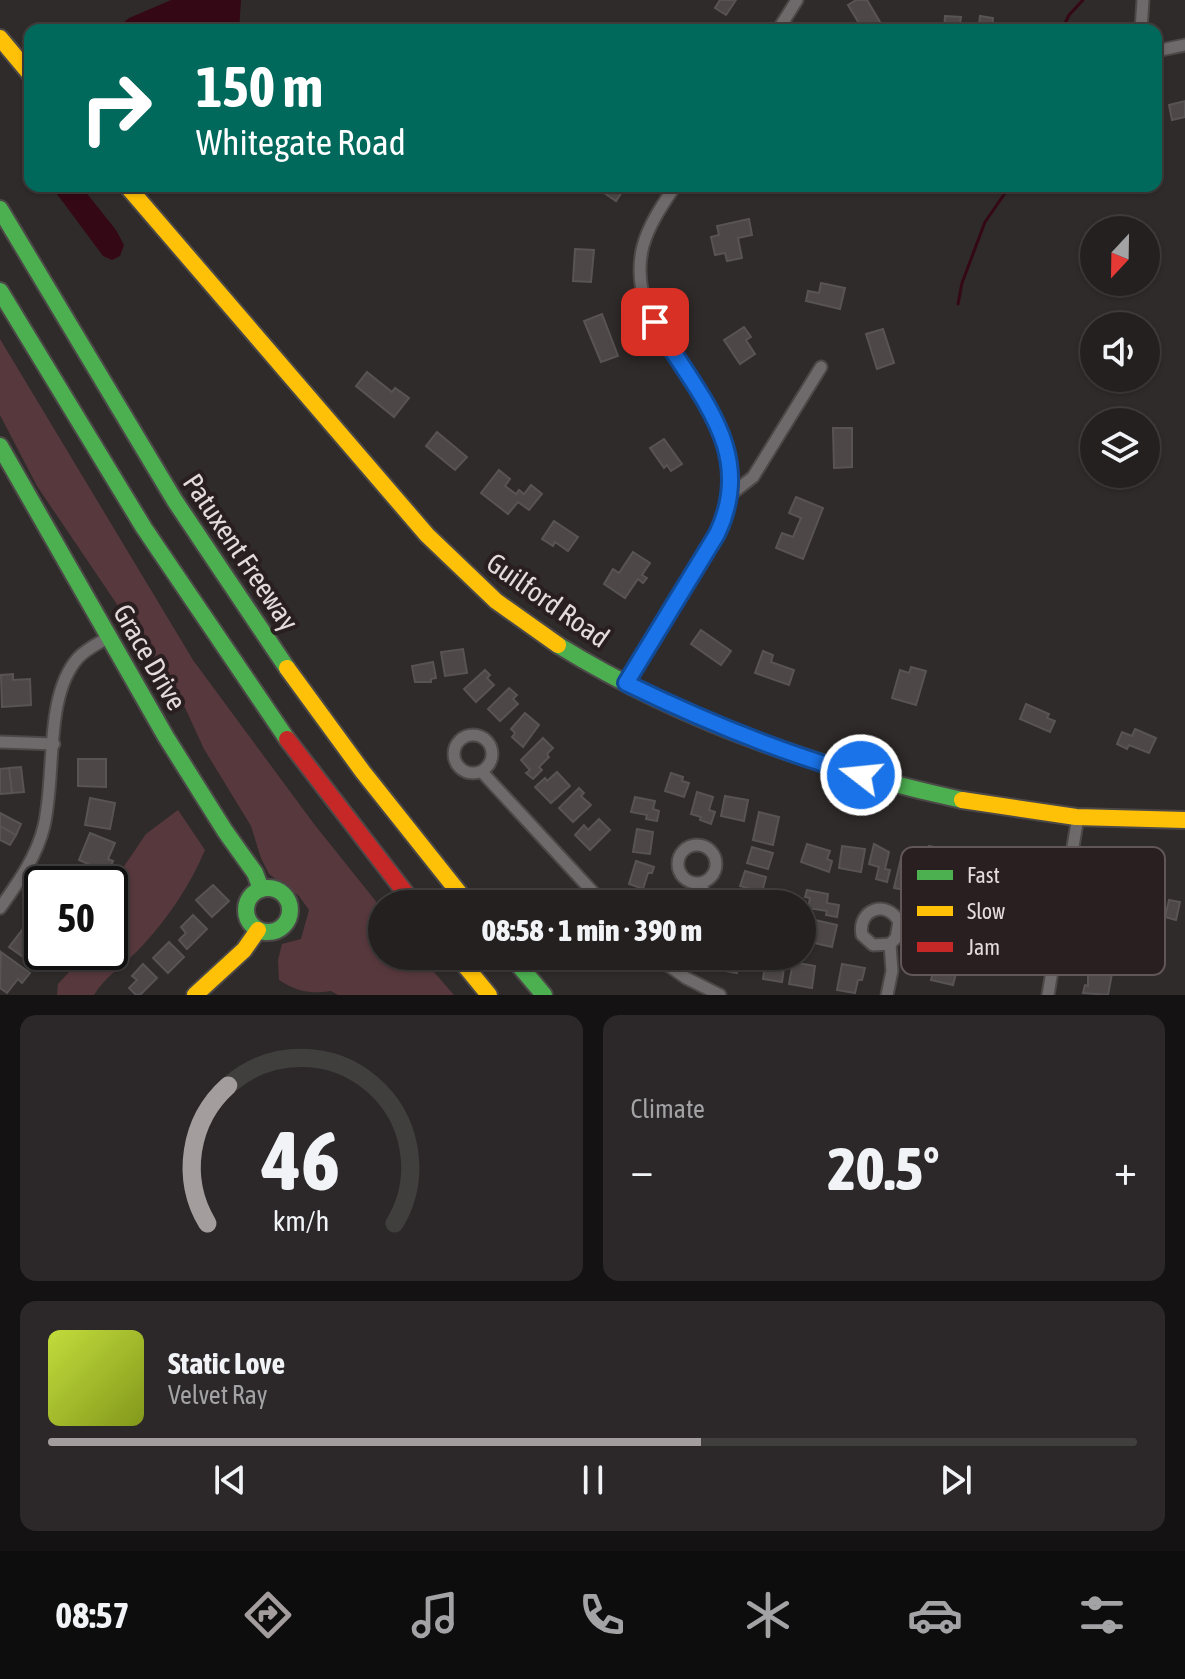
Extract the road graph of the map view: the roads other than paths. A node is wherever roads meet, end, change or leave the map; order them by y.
1 (797, 0) edge
2 (1143, 0) edge
3 (782, 24) edge
4 (1141, 24) edge
5 (0, 38) edge
6 (1185, 45) edge
7 (1162, 50) edge
8 (24, 67) edge
9 (132, 192) edge
10 (671, 192) edge
11 (0, 209) edge
12 (0, 291) edge
13 (821, 367) dead end
14 (0, 446) edge
15 (730, 495) junction
16 (109, 637) junction
17 (626, 683) junction
18 (0, 742) edge
19 (54, 744) junction
20 (482, 772) dead end
21 (1078, 817) junction
22 (1185, 820) edge
23 (1073, 847) edge
24 (702, 883) dead end
25 (261, 889) junction
26 (403, 890) edge
27 (457, 890) edge
28 (591, 890) edge
29 (703, 890) edge
30 (0, 908) edge
31 (258, 930) junction
32 (890, 944) dead end
33 (468, 970) edge
34 (523, 970) edge
35 (682, 970) edge
36 (1051, 975) edge
37 (195, 995) edge
38 (489, 995) edge
39 (544, 995) edge
40 (720, 995) edge
41 (887, 995) edge
42 (1048, 995) edge

1 - 3 street
2 - 4 street
5 - 8 main road
6 - 7 street
9 - 17 main road, Guilford Road
10 - 15 street
11 - 27 main road, Patuxent Freeway
12 - 26 main road
13 - 15 street
14 - 16 main road, Grace Drive
15 - 17 street
16 - 19 street
16 - 25 main road, Grace Drive
17 - 21 main road, Guilford Road
18 - 19 street
19 - 30 street
20 - 28 street
21 - 22 main road, Guilford Road
21 - 23 street
24 - 29 street
25 - 31 main road
25 - 31 main road
31 - 37 main road
32 - 41 street
33 - 38 main road
34 - 39 main road
35 - 40 street
36 - 42 street

